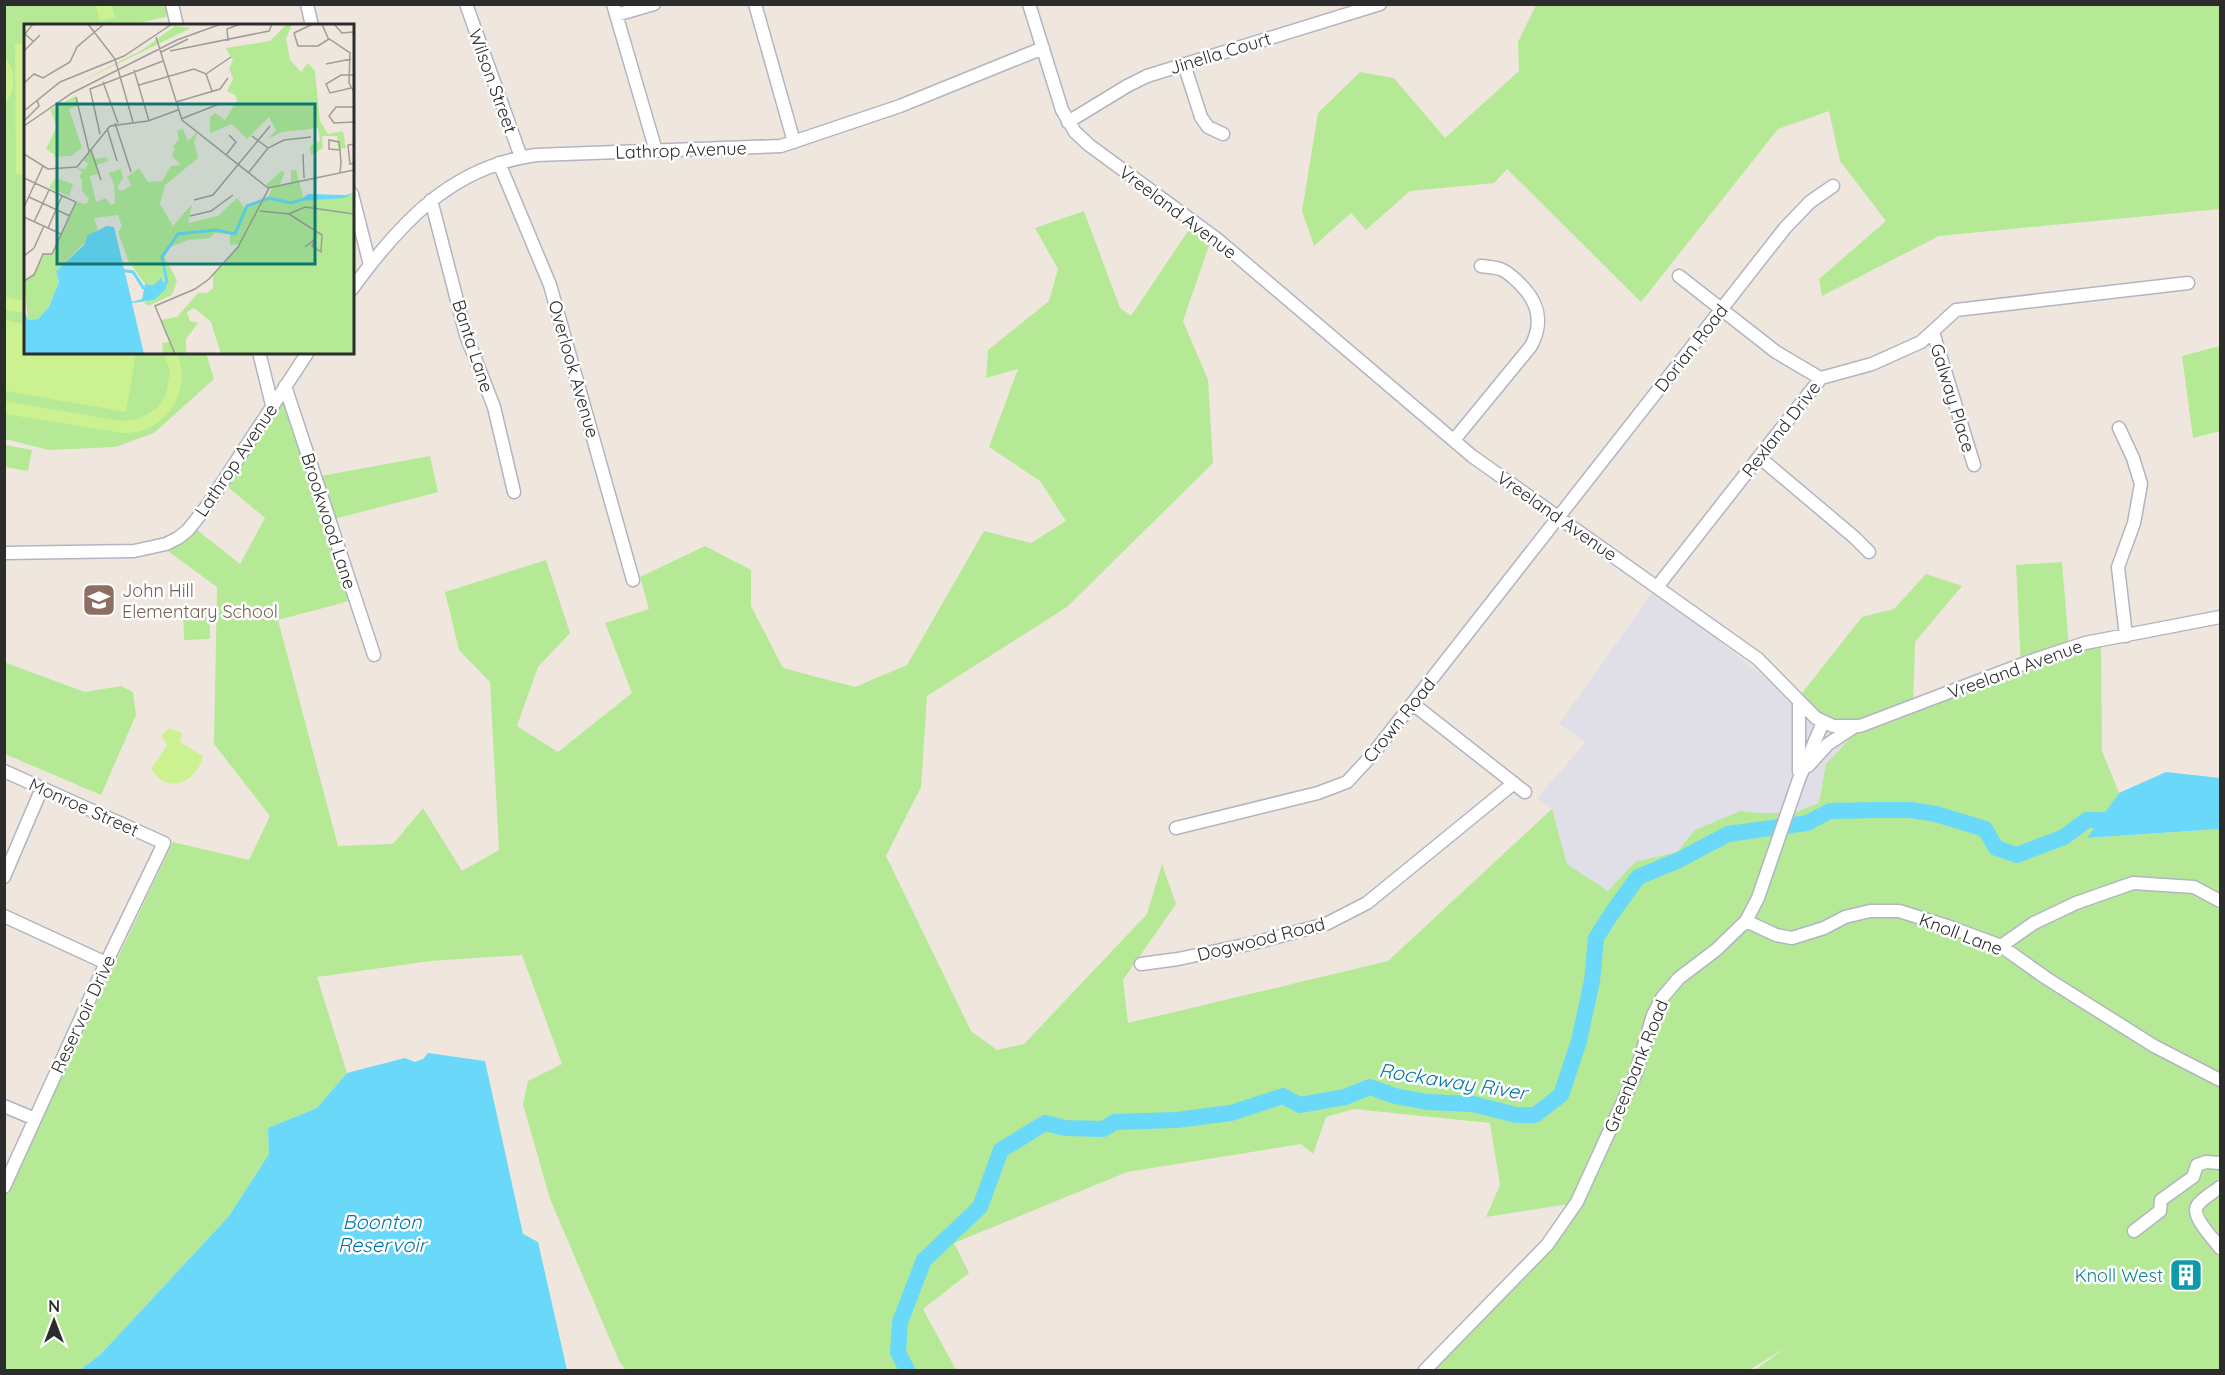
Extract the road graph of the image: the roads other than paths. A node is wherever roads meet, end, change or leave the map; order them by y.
1 (172, 4) edge
2 (307, 4) edge
3 (466, 4) edge
4 (654, 4) edge
5 (754, 4) edge
6 (1029, 4) edge
7 (1380, 4) edge
8 (615, 10) edge
9 (177, 24) edge
10 (312, 24) edge
11 (1043, 48) junction
12 (1184, 64) junction
13 (1068, 122) junction
14 (1223, 134) dead end
15 (794, 142) junction
16 (656, 151) junction
17 (521, 157) junction
18 (499, 163) junction
19 (1833, 186) dead end
20 (431, 200) junction
21 (354, 202) edge
22 (370, 265) junction
23 (1481, 266) dead end
24 (1679, 276) dead end
25 (2188, 284) dead end
26 (354, 285) edge
27 (1722, 309) junction
28 (1933, 332) junction
29 (259, 354) edge
30 (307, 354) edge
31 (1820, 378) junction
32 (285, 386) junction
33 (272, 405) junction
34 (2119, 428) dead end
35 (1454, 440) junction
36 (1759, 457) junction
37 (1974, 465) dead end
38 (514, 492) dead end
39 (1558, 517) junction
40 (1869, 552) dead end
41 (4, 553) edge
42 (633, 580) dead end
43 (1657, 587) junction
44 (2220, 617) edge
45 (2126, 636) junction
46 (374, 656) dead end
47 (1799, 702) junction
48 (1413, 704) junction
49 (1823, 723) junction
50 (1855, 726) junction
51 (4, 771) edge
52 (1799, 779) junction
53 (1514, 783) junction
54 (42, 788) junction
55 (1525, 792) dead end
56 (1176, 828) dead end
57 (164, 843) joint
58 (4, 877) edge
59 (2220, 901) edge
60 (4, 916) edge
61 (1746, 921) junction
62 (2001, 946) junction
63 (106, 963) junction
64 (1141, 964) dead end
65 (2220, 1080) edge
66 (4, 1106) edge
67 (35, 1119) junction
68 (2220, 1163) edge
69 (4, 1187) edge
70 (2220, 1187) edge
71 (2134, 1231) dead end
72 (2220, 1248) edge
73 (1425, 1371) edge

1 - 9 street
2 - 10 street
3 - 17 street, Wilson Street
4 - 8 street
5 - 15 street
6 - 11 street, Vreeland Avenue
7 - 12 street, Jinella Court
8 - 16 street
11 - 13 street, Vreeland Avenue
11 - 15 street, Lathrop Avenue
12 - 13 street, Jinella Court
12 - 14 street
13 - 35 street, Vreeland Avenue
15 - 16 street, Lathrop Avenue
16 - 17 street, Lathrop Avenue
17 - 18 street, Lathrop Avenue
18 - 20 street, Lathrop Avenue
18 - 42 street, Overlook Avenue
19 - 27 street, Dorian Road
20 - 22 street, Lathrop Avenue
20 - 38 street, Banta Lane
21 - 22 street
22 - 26 street, Lathrop Avenue
23 - 35 street
24 - 27 street
25 - 28 street, Rexland Drive
27 - 31 street
27 - 39 street, Dorian Road
28 - 31 street, Rexland Drive
28 - 37 street, Galway Place
29 - 33 street
30 - 32 street, Lathrop Avenue
31 - 36 street, Rexland Drive
32 - 33 street, Lathrop Avenue
32 - 46 street, Brookwood Lane
33 - 41 street, Lathrop Avenue
34 - 45 street
35 - 39 street, Vreeland Avenue
36 - 40 street
36 - 43 street, Rexland Drive
39 - 43 street, Vreeland Avenue
39 - 48 street, Crown Road
43 - 47 street, Vreeland Avenue
44 - 45 street, Vreeland Avenue
45 - 50 street, Vreeland Avenue
47 - 49 street, Vreeland Avenue
47 - 52 street, Greenbank Road
48 - 53 street
48 - 56 street, Crown Road
49 - 50 street, Vreeland Avenue
49 - 52 street, Greenbank Road
50 - 52 street, Greenbank Road
51 - 54 street, Monroe Street
52 - 61 street, Greenbank Road
53 - 55 street
53 - 64 street, Dogwood Road
54 - 57 street, Monroe Street
54 - 58 street
57 - 63 street, Reservoir Drive
59 - 62 street
60 - 63 street
61 - 62 street, Knoll Lane
61 - 73 street, Greenbank Road
62 - 65 street, Knoll Lane
63 - 67 street, Reservoir Drive
66 - 67 street
67 - 69 street, Reservoir Drive
68 - 71 street
70 - 72 street

